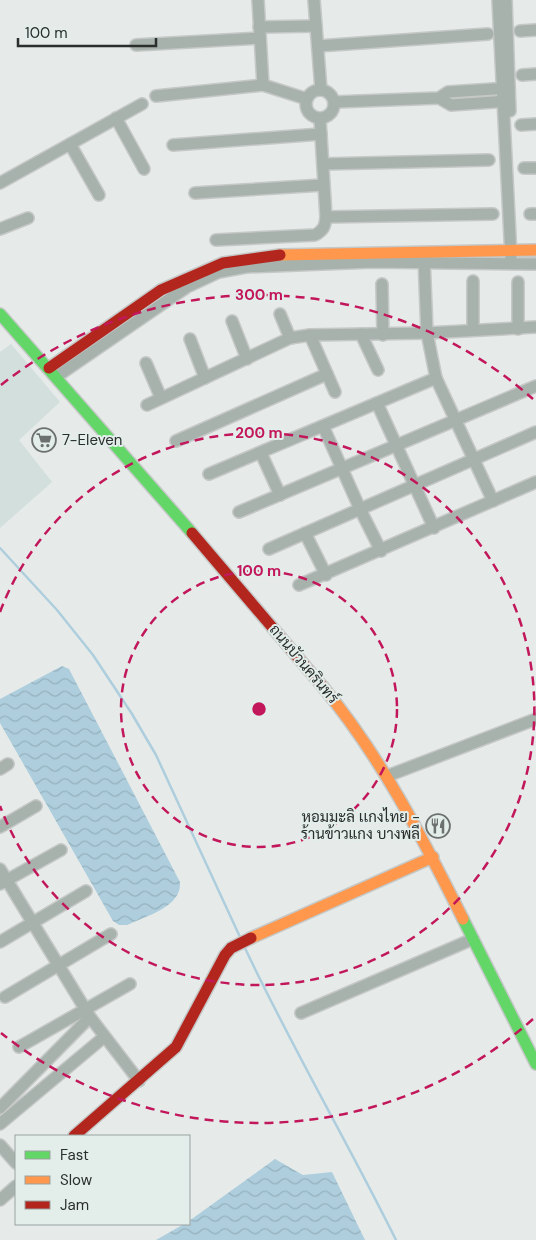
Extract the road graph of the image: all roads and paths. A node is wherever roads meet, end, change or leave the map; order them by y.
1 (258, 0) edge
2 (314, 0) edge
3 (498, 0) edge
4 (506, 0) edge
5 (316, 26) junction
6 (536, 30) edge
7 (520, 31) dead end
8 (260, 32) junction
9 (488, 34) dead end
10 (136, 45) dead end
11 (318, 46) junction
12 (536, 74) edge
13 (522, 75) dead end
14 (263, 85) junction
15 (506, 88) junction
16 (322, 90) junction
17 (156, 96) dead end
18 (439, 98) junction
19 (307, 99) junction
20 (506, 101) junction
21 (334, 102) junction
22 (142, 104) dead end
23 (116, 118) junction
24 (320, 119) junction
25 (536, 124) edge
26 (521, 125) dead end
27 (321, 134) junction
28 (70, 144) junction
29 (173, 145) dead end
30 (489, 160) dead end
31 (323, 164) junction
32 (524, 168) dead end
33 (536, 168) edge
34 (144, 169) dead end
35 (0, 183) edge
36 (323, 185) junction
37 (195, 193) dead end
38 (99, 195) dead end
39 (493, 214) dead end
40 (326, 217) junction
41 (28, 218) dead end
42 (0, 228) edge
43 (216, 240) dead end
44 (513, 249) junction
45 (536, 250) edge
46 (424, 257) junction
47 (514, 264) junction
48 (536, 264) edge
49 (472, 281) dead end
50 (518, 282) dead end
51 (382, 284) dead end
52 (0, 314) edge
53 (280, 314) dead end
54 (232, 321) dead end
55 (536, 327) edge
56 (518, 328) junction
57 (473, 330) junction
58 (427, 333) junction
59 (361, 334) junction
60 (310, 335) junction
61 (383, 335) junction
62 (290, 338) junction
63 (190, 339) dead end
64 (247, 359) junction
65 (146, 363) dead end
66 (378, 370) dead end
67 (53, 373) junction
68 (327, 374) junction
69 (205, 378) junction
70 (436, 378) junction
71 (536, 386) edge
72 (335, 392) dead end
73 (161, 398) junction
74 (377, 403) junction
75 (147, 405) dead end
76 (455, 419) junction
77 (323, 426) junction
78 (536, 432) edge
79 (176, 441) dead end
80 (396, 445) junction
81 (261, 453) junction
82 (474, 460) junction
83 (341, 468) junction
84 (210, 474) dead end
85 (536, 482) edge
86 (414, 486) junction
87 (280, 495) junction
88 (493, 501) junction
89 (360, 509) junction
90 (239, 512) dead end
91 (434, 528) junction
92 (305, 533) junction
93 (269, 549) dead end
94 (381, 551) junction
95 (326, 575) junction
96 (299, 585) dead end
97 (536, 719) edge
98 (387, 776) junction
99 (36, 806) dead end
100 (0, 827) edge
101 (61, 850) dead end
102 (432, 857) junction
103 (0, 869) edge
104 (4, 882) edge
105 (86, 891) dead end
106 (32, 922) junction
107 (111, 934) dead end
108 (473, 939) junction
109 (0, 942) edge
110 (59, 966) junction
111 (130, 984) dead end
112 (5, 997) dead end
113 (87, 1013) junction
114 (301, 1013) dead end
115 (104, 1036) junction
116 (19, 1047) dead end
117 (536, 1064) edge
118 (138, 1081) junction
119 (0, 1108) edge
120 (0, 1124) edge
121 (75, 1135) edge
122 (0, 1145) edge
123 (15, 1162) edge
124 (15, 1187) edge
125 (0, 1200) edge

1 - 8 street
2 - 5 street
3 - 15 street
4 - 15 street
5 - 8 street
5 - 11 street
6 - 7 street
8 - 10 street
8 - 14 street
9 - 11 street
11 - 16 street
12 - 13 street
14 - 17 street
14 - 19 street
15 - 18 street
15 - 20 street
16 - 19 street
16 - 21 street
18 - 20 street
18 - 21 street
19 - 24 street
20 - 44 street
21 - 24 street
22 - 23 street
23 - 28 street
23 - 34 street
24 - 27 street
25 - 26 street
27 - 29 street
27 - 31 street
28 - 35 street
28 - 38 street
30 - 31 street
31 - 36 street
32 - 33 street
36 - 37 street
36 - 40 street
39 - 40 street
40 - 43 street
41 - 42 street
44 - 45 street
44 - 46 street
44 - 47 street
46 - 47 street
46 - 58 street
46 - 67 street
47 - 48 street
49 - 57 street
50 - 56 street
51 - 61 street
52 - 67 street, ถนนบัวนครินทร์
53 - 62 street
54 - 64 street
55 - 56 street
56 - 57 street
57 - 58 street
58 - 61 street
58 - 70 street
59 - 60 street
59 - 61 street
59 - 66 street
60 - 62 street
60 - 68 street
62 - 64 street
63 - 69 street
64 - 69 street
65 - 73 street
67 - 98 street, ถนนบัวนครินทร์
68 - 72 street
68 - 79 street
69 - 73 street
70 - 74 street
70 - 76 street
71 - 76 street
73 - 75 street
74 - 77 street
74 - 80 street
76 - 80 street
76 - 82 street
77 - 81 street
77 - 83 street
78 - 82 street
80 - 83 street
80 - 86 street
81 - 84 street
81 - 87 street
82 - 86 street
82 - 88 street
83 - 87 street
83 - 89 street
85 - 88 street
86 - 89 street
86 - 91 street
87 - 90 street
88 - 91 street
89 - 92 street
89 - 94 street
91 - 94 street
92 - 93 street
92 - 95 street
94 - 95 street
95 - 96 street
97 - 98 street
98 - 102 street, ถนนบัวนครินทร์
99 - 100 street
101 - 104 street
102 - 108 street, ถนนบัวนครินทร์
102 - 118 street
103 - 104 street
104 - 106 street
105 - 106 street
106 - 109 street
106 - 110 street
107 - 110 street
108 - 114 street
108 - 117 street, ถนนบัวนครินทร์
110 - 112 street
110 - 113 street
111 - 113 street
113 - 115 street
113 - 116 street
113 - 119 street
115 - 118 street
115 - 120 street
118 - 121 street
122 - 123 street
124 - 125 street

